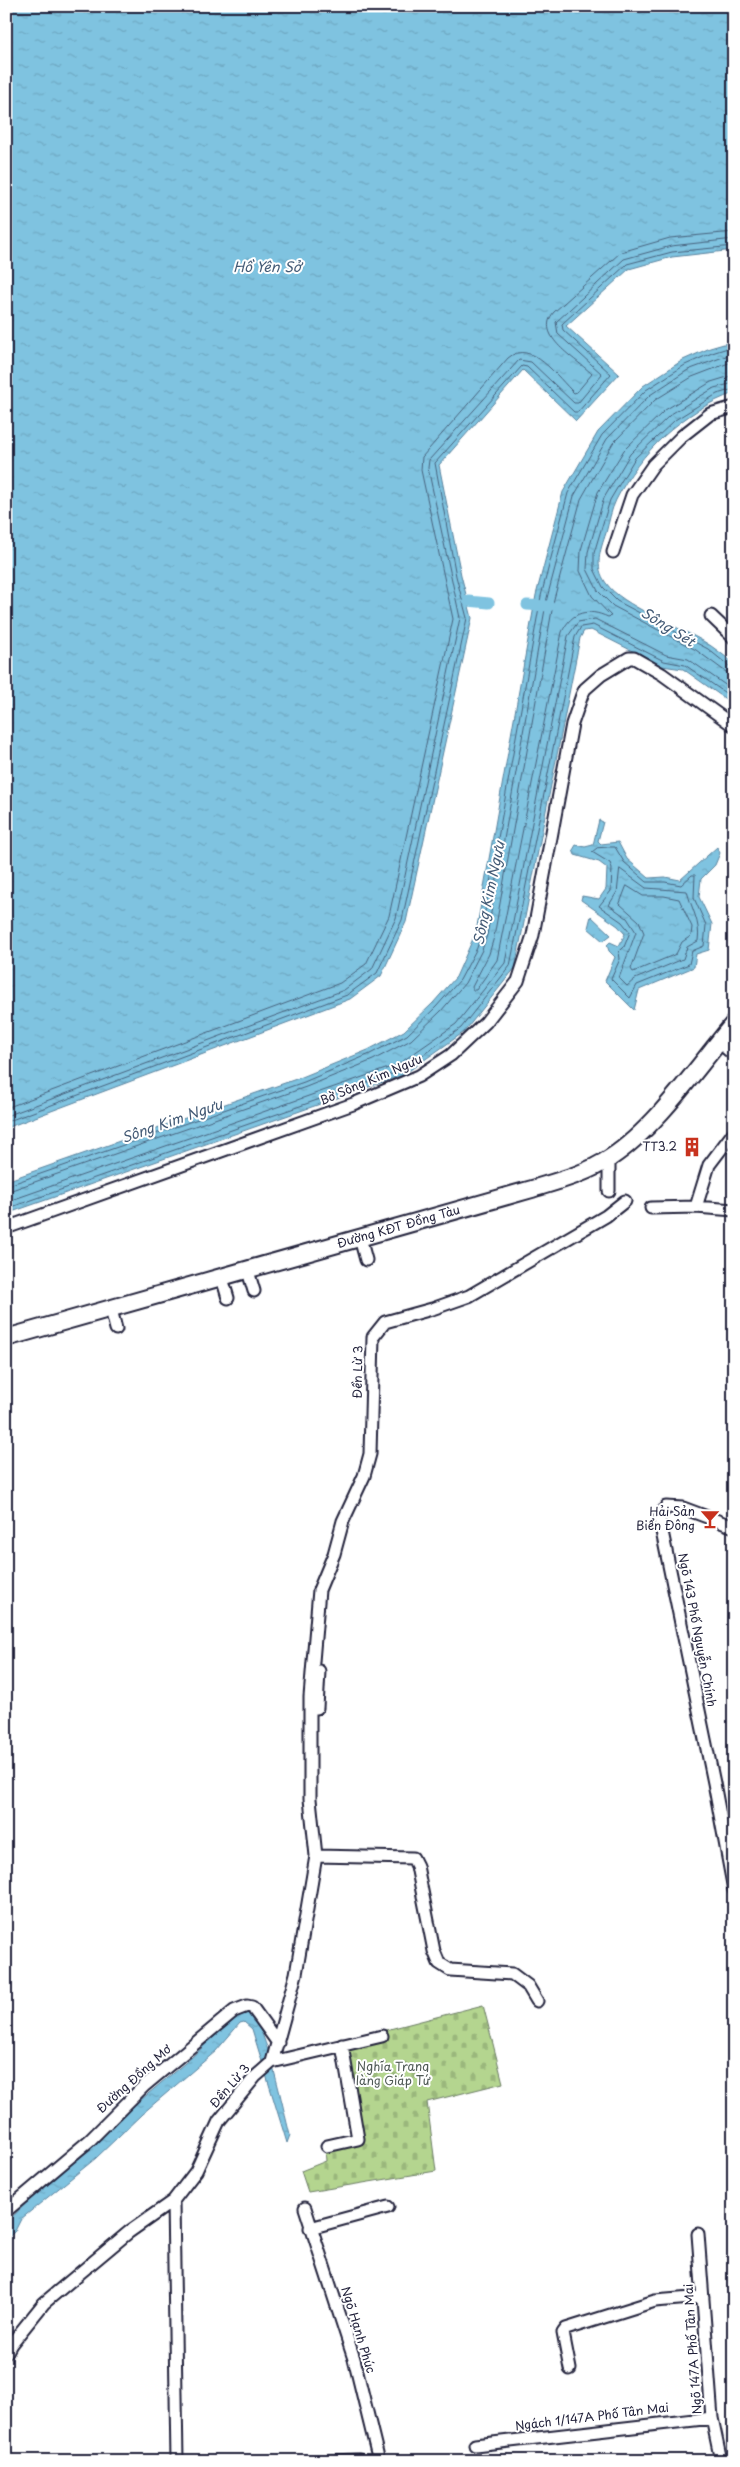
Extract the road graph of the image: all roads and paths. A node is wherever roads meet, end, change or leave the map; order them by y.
1 (734, 407) edge
2 (613, 552) dead end
3 (711, 616) dead end
4 (734, 638) edge
5 (734, 726) edge
6 (734, 1023) edge
7 (718, 1042) junction
8 (734, 1055) edge
9 (734, 1132) edge
10 (609, 1159) junction
11 (609, 1191) dead end
12 (625, 1201) dead end
13 (696, 1207) junction
14 (651, 1208) dead end
15 (734, 1210) edge
16 (6, 1228) edge
17 (360, 1238) junction
18 (366, 1260) dead end
19 (248, 1271) junction
20 (222, 1278) junction
21 (254, 1291) dead end
22 (228, 1298) dead end
23 (111, 1309) junction
24 (116, 1329) dead end
25 (6, 1338) edge
26 (734, 1527) edge
27 (316, 1856) junction
28 (734, 1890) edge
29 (537, 2001) dead end
30 (382, 2036) dead end
31 (278, 2043) junction
32 (342, 2045) junction
33 (272, 2062) junction
34 (327, 2146) dead end
35 (173, 2201) junction
36 (388, 2207) dead end
37 (305, 2208) dead end
38 (6, 2211) edge
39 (310, 2228) junction
40 (698, 2234) dead end
41 (703, 2297) junction
42 (6, 2353) edge
43 (570, 2369) dead end
44 (712, 2418) junction
45 (475, 2445) dead end
46 (359, 2460) edge
47 (177, 2461) edge
48 (328, 2461) edge
49 (379, 2461) edge
50 (721, 2461) edge

1 - 2 street
3 - 4 street
5 - 16 street, Bờ Sông Kim Ngưu
6 - 7 main road, Đường KĐT Đồng Tàu
7 - 8 street
7 - 10 main road, Đường KĐT Đồng Tàu
9 - 13 street
10 - 11 street
10 - 17 main road, Đường KĐT Đồng Tàu
12 - 27 street, Đền Lừ 3
13 - 14 street
13 - 15 street
17 - 18 street
17 - 19 main road, Đường KĐT Đồng Tàu
19 - 20 main road, Đường KĐT Đồng Tàu
19 - 21 street
20 - 22 street
20 - 23 main road, Đường KĐT Đồng Tàu
23 - 24 street
23 - 25 main road, Đường KĐT Đồng Tàu
26 - 28 street, Ngõ 143 Phố Nguyễn Chính
27 - 29 street
27 - 31 street, Đền Lừ 3
30 - 32 street
31 - 33 street, Đền Lừ 3
31 - 38 street, Đường Đồng Mơ
32 - 33 street
32 - 34 street
33 - 35 street, Đền Lừ 3
35 - 42 street, Đền Lừ 3
35 - 47 street
36 - 39 street
37 - 39 street, Ngõ Hạnh Phúc
39 - 49 street, Ngõ Hạnh Phúc
40 - 41 street, Ngõ 147A Phố Tân Mai
41 - 43 street
41 - 44 street, Ngõ 147A Phố Tân Mai
44 - 45 street, Ngách 1/147A Phố Tân Mai
44 - 50 street, Ngõ 147A Phố Tân Mai
46 - 48 street

